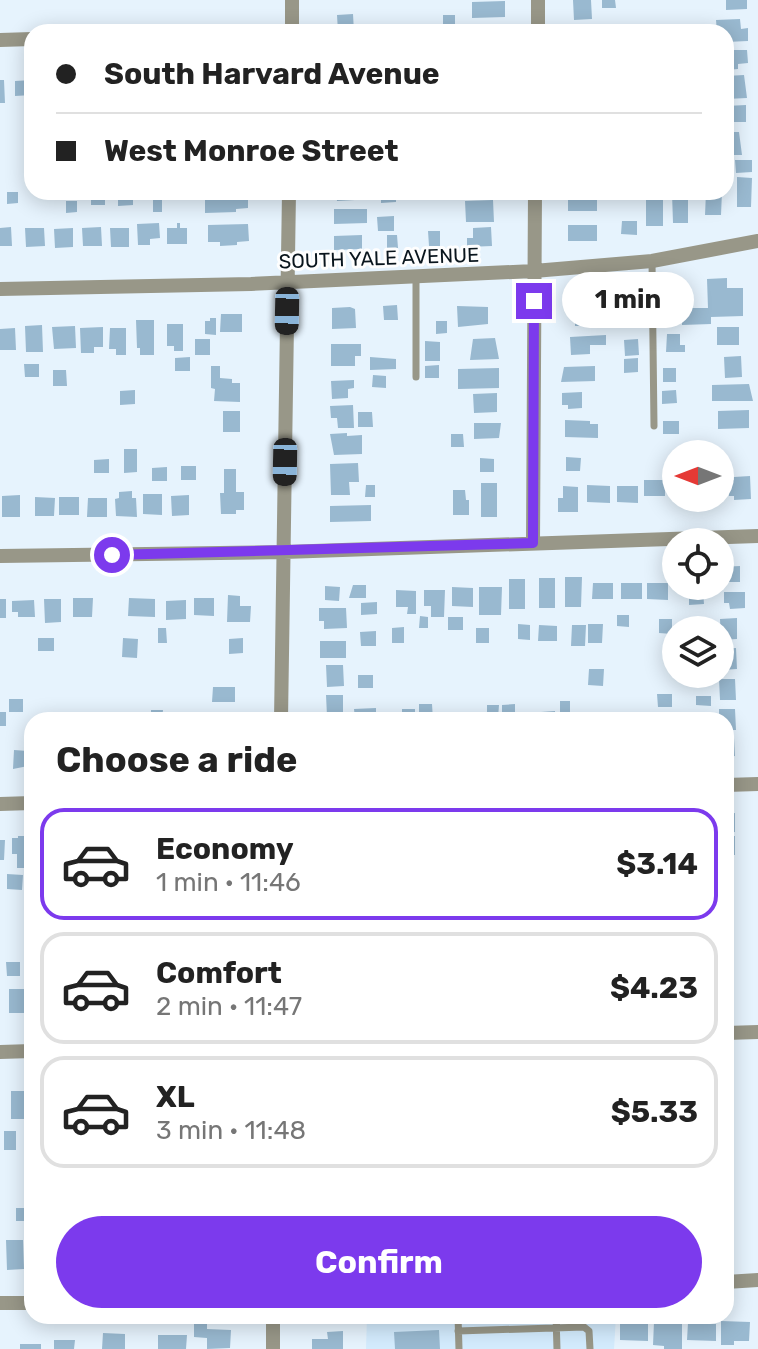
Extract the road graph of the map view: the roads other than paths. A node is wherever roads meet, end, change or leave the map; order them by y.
1 (292, 0) edge
2 (538, 0) edge
3 (292, 24) edge
4 (538, 24) edge
5 (24, 39) edge
6 (0, 40) edge
7 (289, 200) edge
8 (535, 200) edge
9 (758, 241) edge
10 (652, 261) junction
11 (534, 271) junction
12 (416, 276) junction
13 (288, 281) junction
14 (0, 289) edge
15 (416, 377) dead end
16 (654, 426) dead end
17 (758, 536) edge
18 (533, 543) junction
19 (284, 552) junction
20 (0, 556) edge
21 (281, 712) edge
22 (758, 784) edge
23 (734, 785) edge
24 (24, 803) edge
25 (0, 804) edge
26 (758, 1032) edge
27 (734, 1033) edge
28 (24, 1051) edge
29 (0, 1052) edge
30 (758, 1280) edge
31 (734, 1282) edge
32 (0, 1303) edge
33 (24, 1303) edge
34 (273, 1324) edge
35 (458, 1324) edge
36 (557, 1324) edge
37 (557, 1329) junction
38 (458, 1331) junction
39 (273, 1349) edge
40 (459, 1349) edge
41 (557, 1349) edge
42 (590, 1349) edge

1 - 3 street
2 - 4 street
5 - 6 street
7 - 13 street
8 - 11 street
9 - 10 street, SOUTH YALE AVENUE
10 - 11 street, SOUTH YALE AVENUE
10 - 16 lane
11 - 12 street, SOUTH YALE AVENUE
11 - 18 street
12 - 13 street, SOUTH YALE AVENUE
12 - 15 lane
13 - 14 street, SOUTH YALE AVENUE
13 - 19 street
17 - 18 street
18 - 19 street
19 - 20 street
19 - 21 street
22 - 23 street
24 - 25 street
26 - 27 street
28 - 29 street
30 - 31 street
32 - 33 street
34 - 39 street
35 - 38 lane
36 - 37 lane
37 - 38 lane
37 - 41 lane
37 - 42 lane
38 - 40 lane

